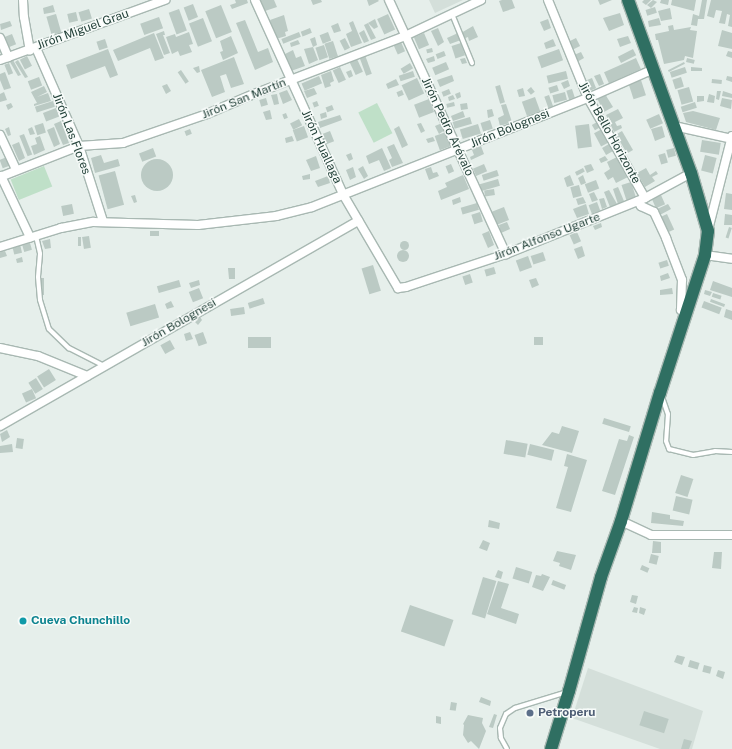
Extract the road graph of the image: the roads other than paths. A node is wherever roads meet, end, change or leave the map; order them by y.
1 (23, 0) edge
2 (165, 0) edge
3 (255, 0) edge
4 (389, 0) edge
5 (481, 0) edge
6 (548, 0) edge
7 (628, 0) edge
8 (452, 14) junction
9 (405, 36) junction
10 (0, 38) edge
11 (33, 49) junction
12 (4, 58) edge
13 (472, 63) dead end
14 (654, 69) junction
15 (290, 81) junction
16 (588, 98) junction
17 (674, 126) junction
18 (0, 135) edge
19 (732, 138) edge
20 (79, 146) junction
21 (458, 150) junction
22 (16, 170) junction
23 (691, 173) junction
24 (1, 176) edge
25 (344, 196) junction
26 (642, 199) junction
27 (103, 221) junction
28 (358, 221) junction
29 (708, 231) junction
30 (33, 237) junction
31 (0, 247) edge
32 (506, 254) junction
33 (706, 255) junction
34 (732, 259) edge
35 (398, 288) joint
36 (686, 316) junction
37 (0, 348) edge
38 (104, 366) junction
39 (87, 376) junction
40 (660, 393) junction
41 (0, 426) edge
42 (732, 452) edge
43 (621, 521) junction
44 (732, 535) edge
45 (569, 691) junction
46 (507, 749) edge
47 (550, 749) edge

1 - 11 street, Jirón Las Flores
2 - 11 street, Jirón Miguel Grau
3 - 15 street, Jirón Huallaga
4 - 9 street, Jirón Pedro Arévalo
5 - 8 street, Jirón San Martín
6 - 16 street, Jirón Bello Horizonte
7 - 14 highway
8 - 9 street, Jirón San Martín
8 - 13 lane
9 - 15 street, Jirón San Martín
9 - 21 street, Jirón Pedro Arévalo
10 - 12 street
11 - 12 street, Jirón Miguel Grau
11 - 20 street, Jirón Las Flores
14 - 16 street, Jirón Bolognesi
14 - 17 highway
15 - 20 street, Jirón San Martín
15 - 25 street, Jirón Huallaga
16 - 21 street, Jirón Bolognesi
16 - 26 street, Jirón Bello Horizonte
17 - 19 street
17 - 23 highway
18 - 22 street
19 - 29 street
20 - 22 street, Jirón San Martín
20 - 27 street, Jirón Las Flores
21 - 25 street, Jirón Bolognesi
21 - 32 street, Jirón Pedro Arévalo
22 - 24 street, Jirón San Martín
23 - 26 street, Jirón Alfonso Ugarte
23 - 29 highway
24 - 30 street
25 - 27 street, Jirón Bolognesi
25 - 28 street, Jirón Huallaga
26 - 32 street, Jirón Alfonso Ugarte
26 - 36 street, Jirón Bello Horizonte
27 - 30 street, Jirón Bolognesi
28 - 35 street, Jirón Huallaga
28 - 38 street, Jirón Bolognesi
29 - 33 highway
30 - 31 street, Jirón Bolognesi
30 - 38 lane
32 - 35 street, Jirón Alfonso Ugarte
33 - 34 street
33 - 36 highway
36 - 40 highway
37 - 39 street
38 - 39 street, Jirón Bolognesi
39 - 41 street, Jirón Bolognesi
40 - 42 lane
40 - 43 highway
43 - 44 street
43 - 45 highway
45 - 46 lane
45 - 47 highway

